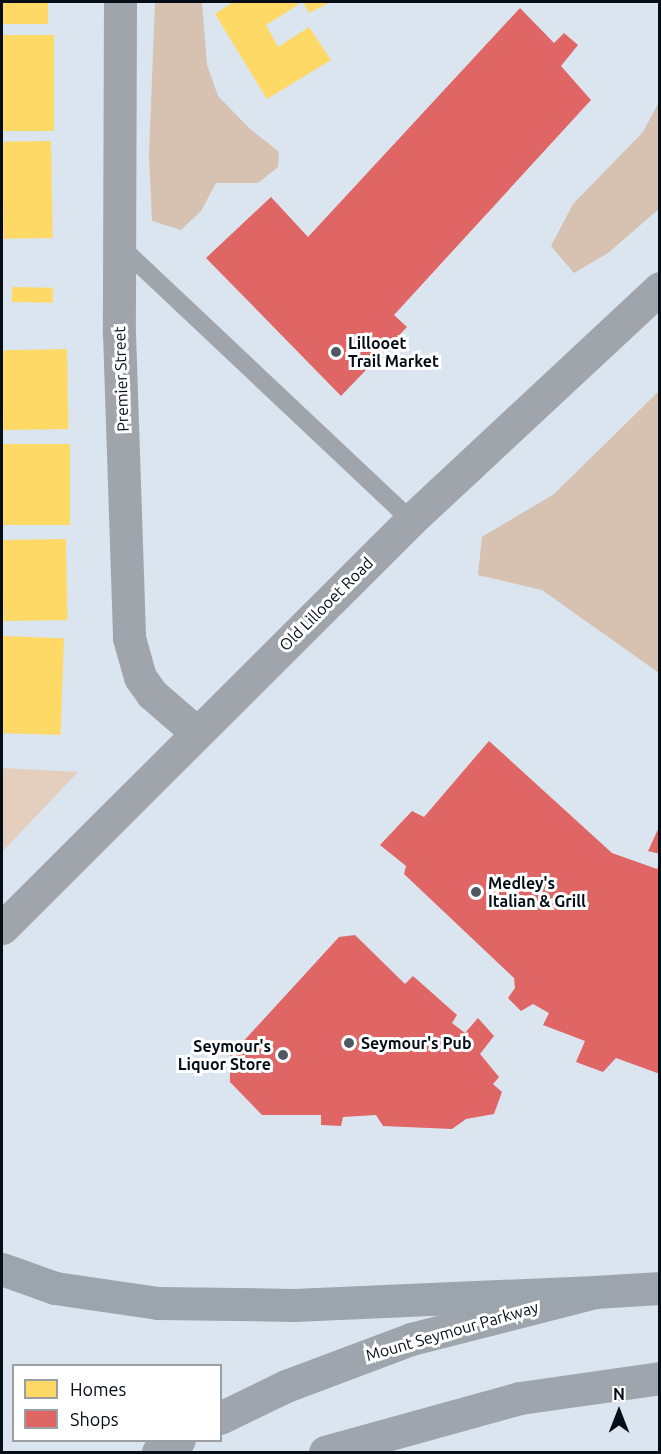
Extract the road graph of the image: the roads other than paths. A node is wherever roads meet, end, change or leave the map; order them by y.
1 (120, 2) edge
2 (120, 246) junction
3 (660, 288) edge
4 (411, 520) junction
5 (196, 732) junction
6 (2, 928) edge
7 (2, 1269) edge
8 (660, 1288) edge
9 (595, 1292) junction
10 (660, 1378) edge
11 (222, 1417) edge
12 (176, 1442) edge
13 (158, 1452) edge
14 (325, 1452) edge

1 - 2 street, Premier Street
2 - 4 lane
2 - 5 street, Premier Street
3 - 4 street, Old Lillooet Road
4 - 5 street, Old Lillooet Road
5 - 6 street, Old Lillooet Road
7 - 9 highway
8 - 9 main road, Mount Seymour Parkway
9 - 11 main road, Mount Seymour Parkway
10 - 14 main road
12 - 13 main road

